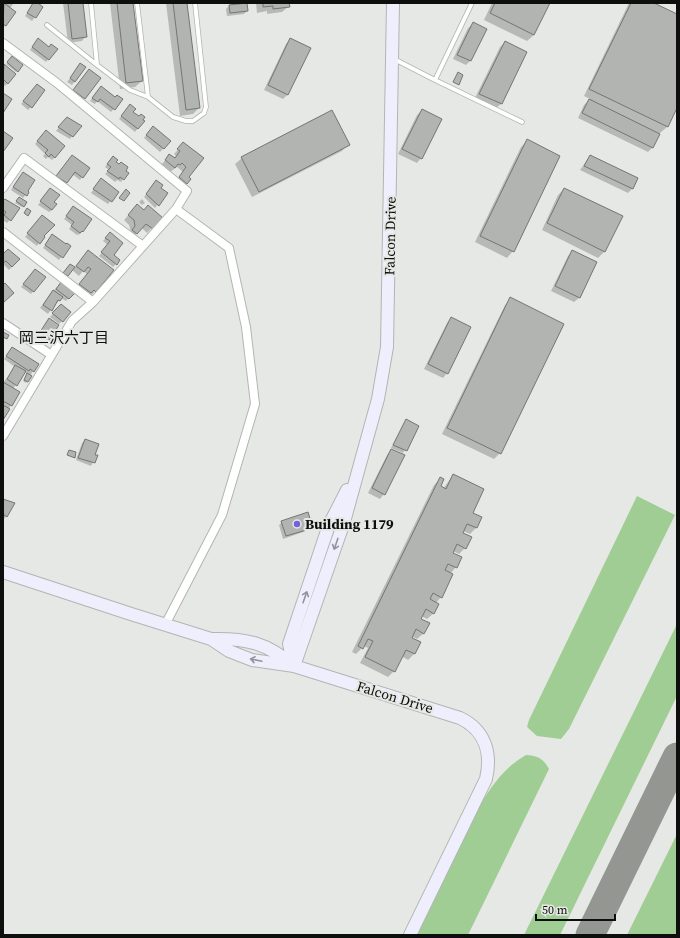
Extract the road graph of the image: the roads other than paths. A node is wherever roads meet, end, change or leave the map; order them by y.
1 (91, 3) edge
2 (137, 3) edge
3 (195, 3) edge
4 (393, 3) edge
5 (472, 3) edge
6 (47, 25) dead end
7 (3, 42) edge
8 (393, 58) junction
9 (97, 65) junction
10 (435, 80) junction
11 (148, 97) junction
12 (522, 122) dead end
13 (3, 188) edge
14 (176, 209) junction
15 (3, 232) edge
16 (143, 246) junction
17 (93, 302) junction
18 (3, 323) edge
19 (50, 354) junction
20 (3, 436) edge
21 (360, 466) junction
22 (3, 572) edge
23 (165, 625) junction
24 (292, 634) junction
25 (211, 639) junction
26 (270, 648) junction
27 (294, 666) junction
28 (410, 935) edge

1 - 9 lane
2 - 11 lane
3 - 11 lane
4 - 8 street, Falcon Drive
5 - 10 lane
6 - 9 lane
7 - 14 street
8 - 10 lane
8 - 21 street, Falcon Drive
9 - 11 lane
10 - 12 lane
13 - 16 street
14 - 16 street
14 - 23 street
15 - 17 street
16 - 17 street
17 - 19 street
18 - 19 street
19 - 20 street
24 -> 21 street, Falcon Drive
21 -> 27 street, Falcon Drive
22 - 23 street
23 - 25 street
24 - 26 street
24 - 27 street, Falcon Drive
25 - 26 street
27 -> 25 street
26 - 27 street
27 - 28 street, Falcon Drive

